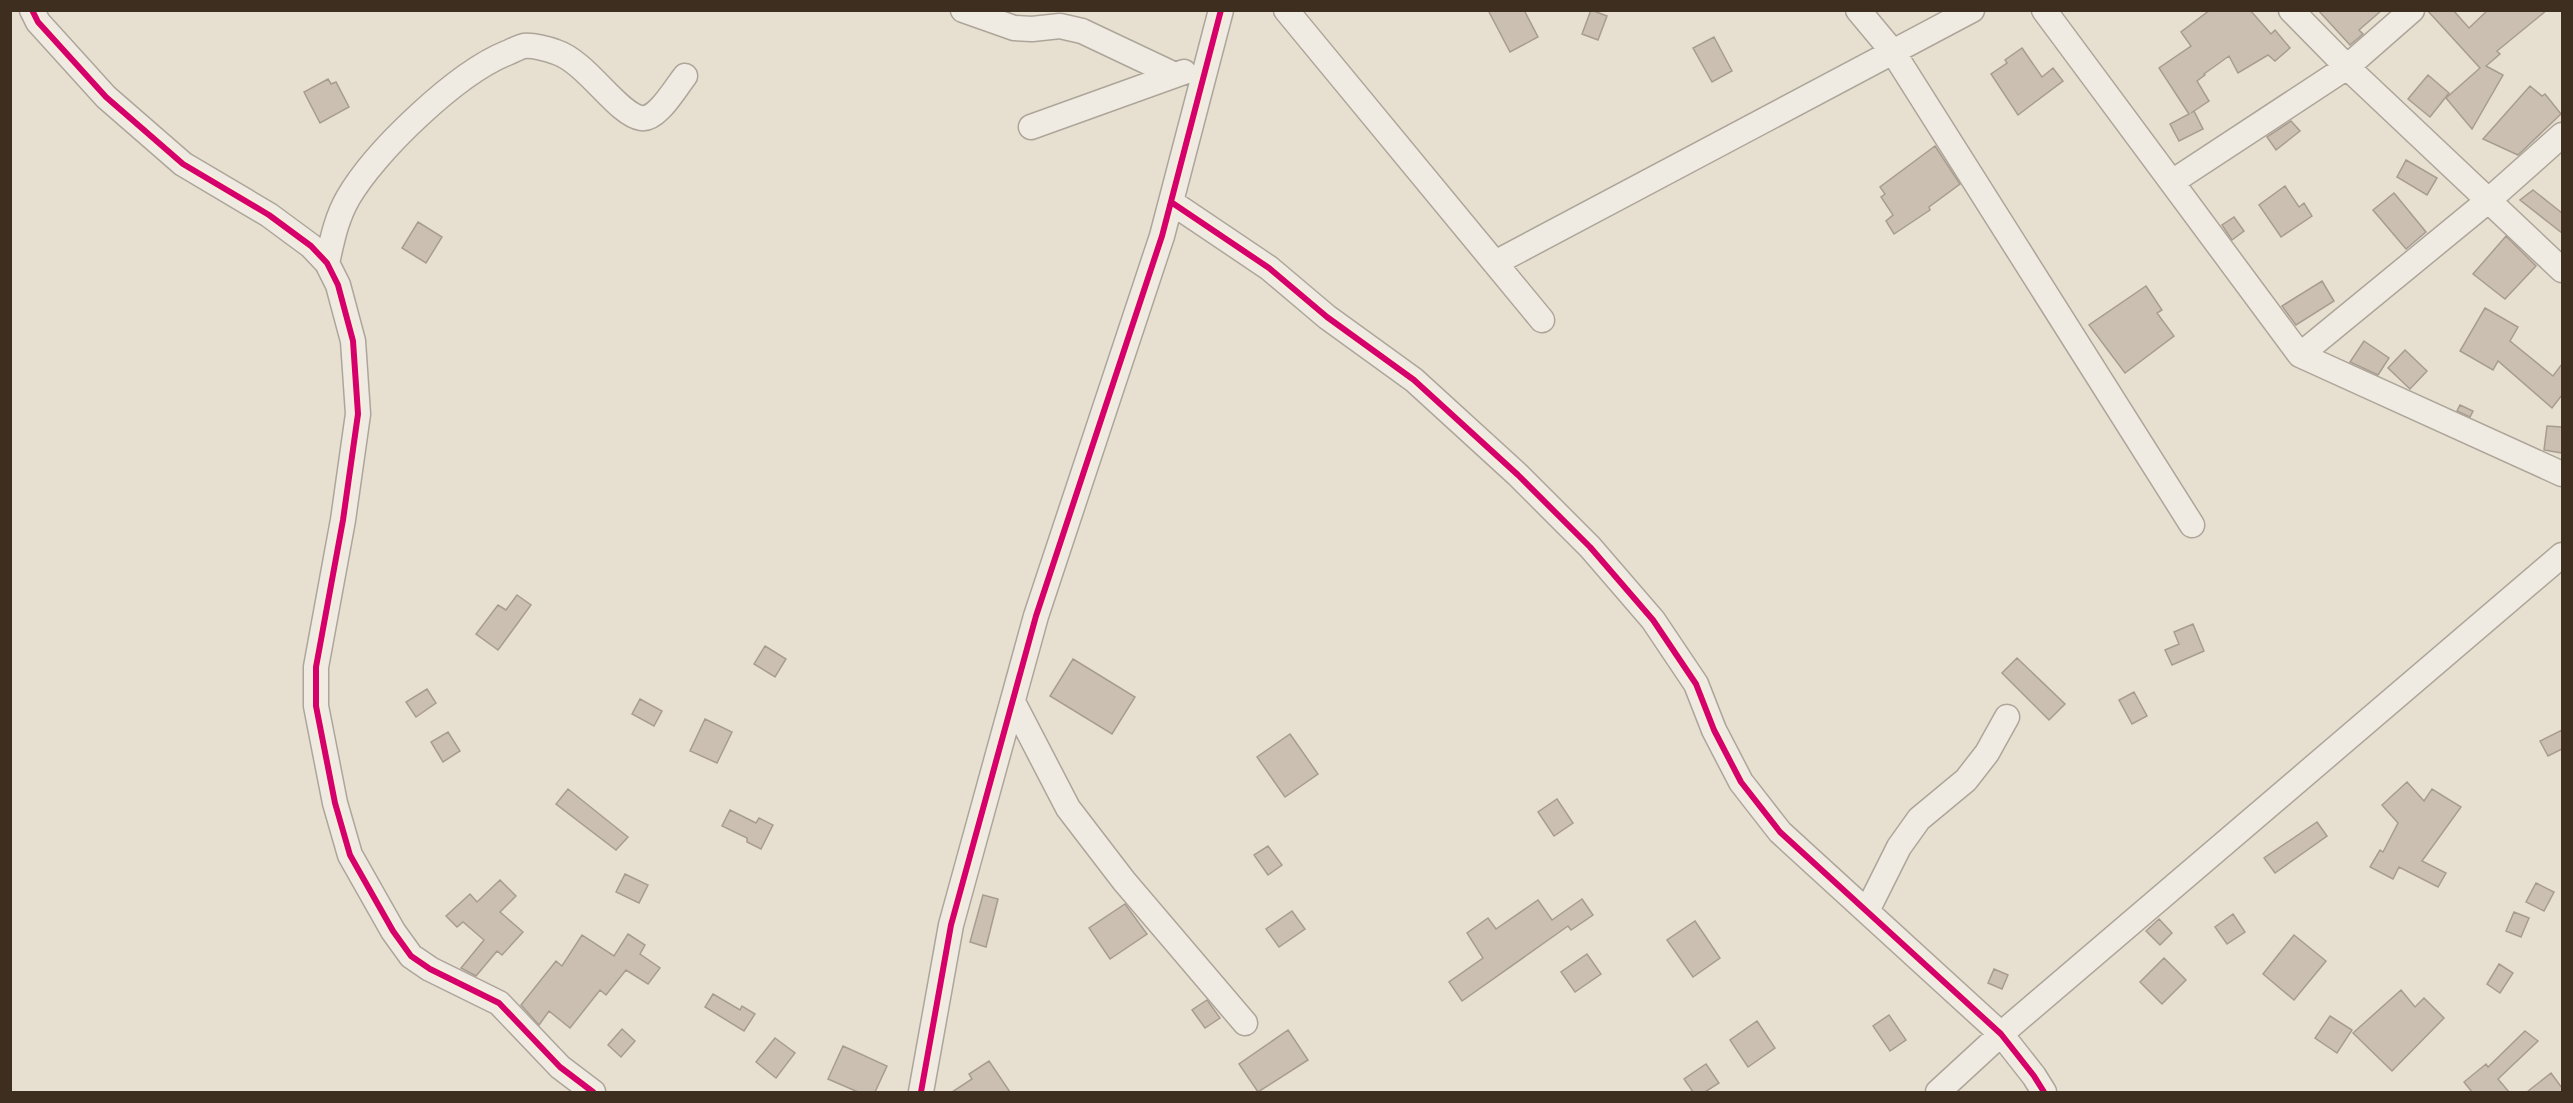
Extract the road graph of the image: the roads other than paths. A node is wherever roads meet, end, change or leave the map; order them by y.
1 (32, 10) edge
2 (963, 10) edge
3 (1221, 10) edge
4 (1286, 10) edge
5 (1858, 10) edge
6 (1972, 10) edge
7 (2044, 10) edge
8 (2291, 10) edge
9 (2412, 10) edge
10 (1893, 52) junction
11 (1207, 67) junction
12 (2347, 67) junction
13 (1175, 75) junction
14 (685, 76) dead end
15 (1031, 127) dead end
16 (2562, 135) edge
17 (2172, 182) junction
18 (2488, 200) junction
19 (1171, 202) junction
20 (327, 263) junction
21 (1495, 263) junction
22 (2562, 270) edge
23 (1542, 320) dead end
24 (2300, 355) junction
25 (2562, 474) edge
26 (2192, 525) dead end
27 (2562, 555) edge
28 (1013, 702) junction
29 (2007, 717) dead end
30 (1867, 911) junction
31 (1245, 1023) dead end
32 (2001, 1034) junction
33 (593, 1092) edge
34 (921, 1092) edge
35 (1938, 1092) edge
36 (2044, 1092) edge

1 - 20 street
2 - 13 street
3 - 11 street
4 - 21 street
5 - 10 street
6 - 10 street
7 - 17 street
8 - 12 street
9 - 12 street
10 - 21 street
10 - 26 street
11 - 13 street
11 - 19 street
12 - 17 street
12 - 18 street
13 - 15 street
14 - 20 street
16 - 18 street
17 - 24 street
18 - 22 street
18 - 24 street
19 - 28 street
19 - 30 street
20 - 33 street
21 - 23 street
24 - 25 street
27 - 32 street
28 - 31 street
28 - 34 street
29 - 30 street
30 - 32 street
32 - 35 street
32 - 36 street

